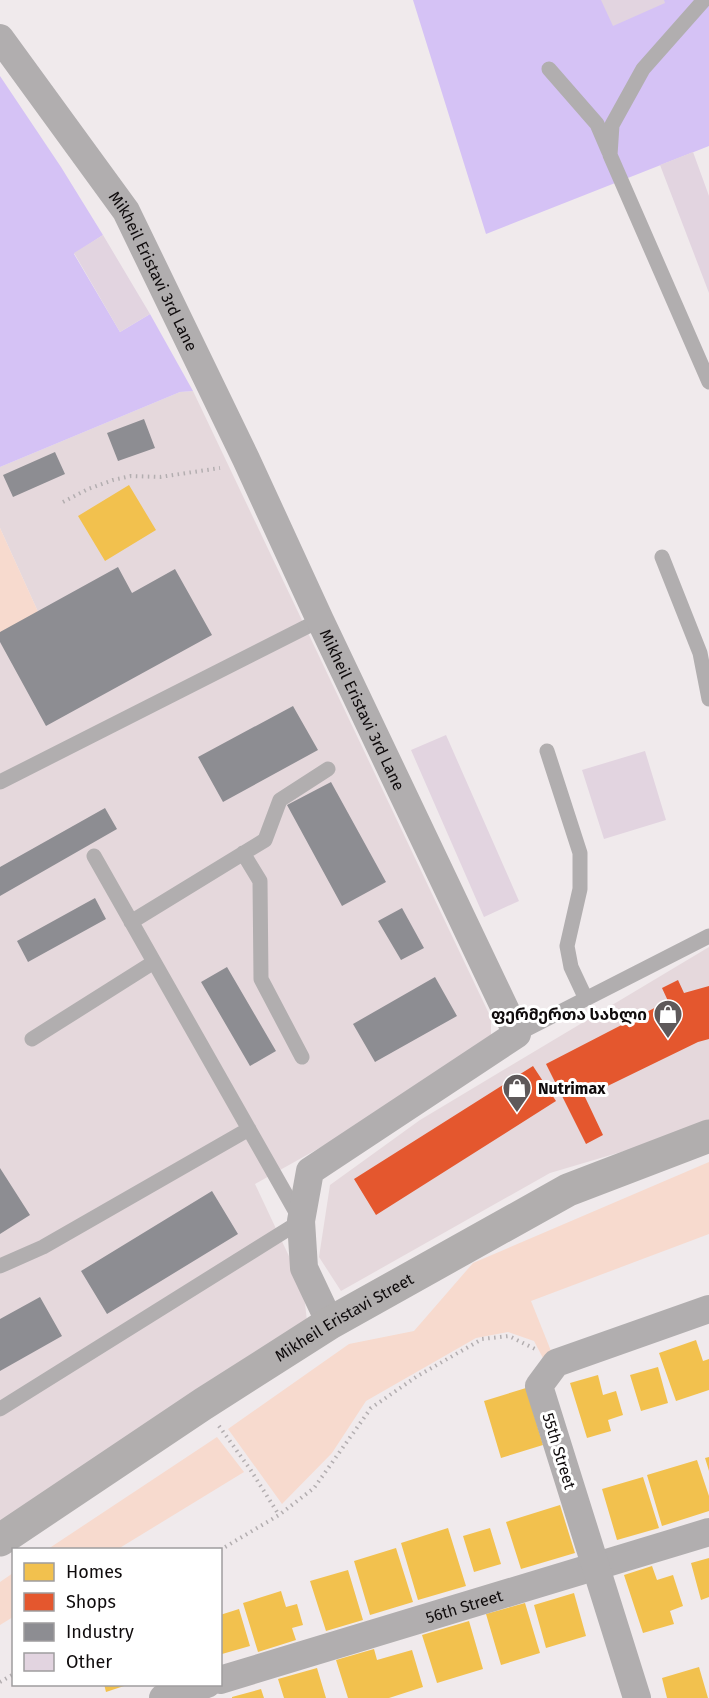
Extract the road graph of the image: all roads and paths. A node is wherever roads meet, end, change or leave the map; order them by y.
1 (704, 0) edge
2 (0, 38) edge
3 (549, 69) dead end
4 (610, 155) junction
5 (707, 372) edge
6 (246, 459) junction
7 (63, 501) dead end
8 (662, 557) dead end
9 (320, 620) junction
10 (709, 699) edge
11 (547, 751) dead end
12 (328, 769) dead end
13 (0, 782) edge
14 (243, 853) junction
15 (93, 856) dead end
16 (131, 922) junction
17 (709, 936) edge
18 (154, 962) junction
19 (586, 999) junction
20 (518, 1034) junction
21 (32, 1039) dead end
22 (302, 1057) dead end
23 (249, 1129) junction
24 (709, 1136) edge
25 (301, 1221) junction
26 (0, 1266) edge
27 (709, 1309) edge
28 (330, 1323) junction
29 (539, 1386) junction
30 (203, 1404) junction
31 (0, 1409) edge
32 (279, 1515) junction
33 (709, 1532) edge
34 (0, 1540) edge
35 (222, 1549) edge
36 (595, 1567) junction
37 (222, 1679) edge
38 (201, 1686) edge
39 (163, 1698) edge
40 (637, 1698) edge

1 - 4 lane
2 - 6 street, Mikheil Eristavi 3rd Lane
3 - 4 lane
4 - 5 lane
6 - 7 path
6 - 9 street, Mikheil Eristavi 3rd Lane
8 - 10 lane
9 - 13 lane
9 - 20 street, Mikheil Eristavi 3rd Lane
11 - 19 lane
12 - 14 lane
14 - 16 lane
14 - 22 lane
15 - 16 lane
16 - 18 lane
17 - 19 lane
18 - 21 lane
18 - 23 lane
19 - 20 lane
20 - 25 street
23 - 25 lane
23 - 26 lane
24 - 28 main road, Mikheil Eristavi Street
25 - 28 street
25 - 31 lane
27 - 29 street
28 - 30 main road, Mikheil Eristavi Street
29 - 32 path
29 - 36 street, 55th Street
30 - 32 path
30 - 34 main road, Mikheil Eristavi Street
32 - 35 path
33 - 36 street, 56th Street
36 - 37 street, 56th Street
36 - 40 street, 55th Street
38 - 39 street

